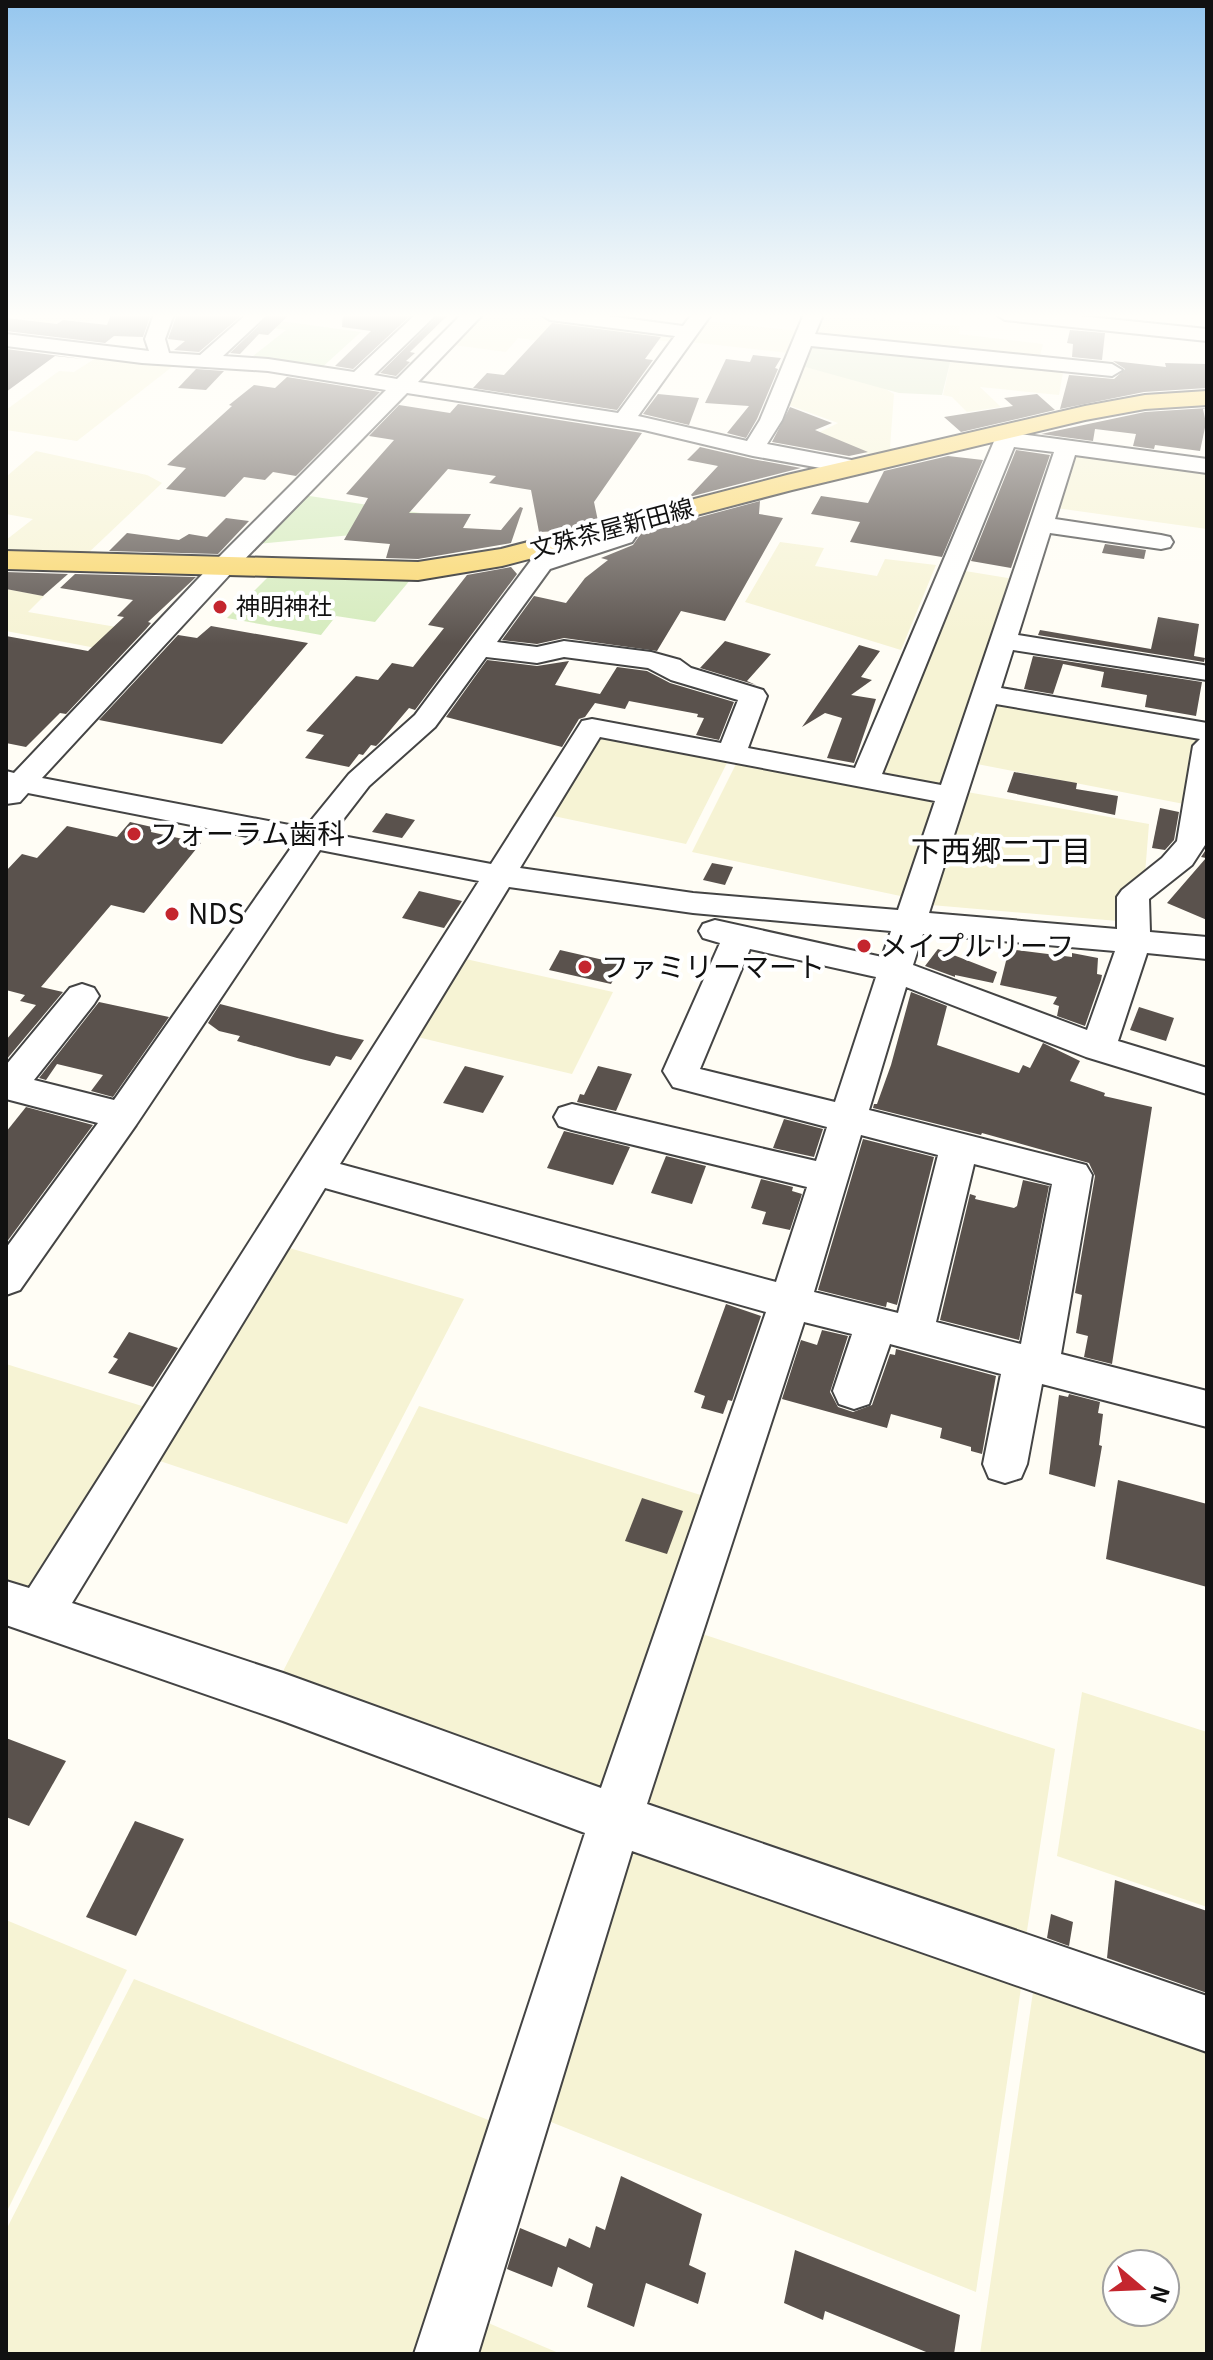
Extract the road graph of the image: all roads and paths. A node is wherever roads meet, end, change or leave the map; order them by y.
1 (364, 424) edge
2 (642, 424) edge
3 (768, 424) edge
4 (1047, 424) edge
5 (1004, 436) junction
6 (1067, 446) junction
7 (753, 449) junction
8 (1207, 466) edge
9 (854, 467) junction
10 (633, 523) junction
11 (1040, 524) junction
12 (1162, 543) dead end
13 (6, 560) edge
14 (224, 566) junction
15 (1004, 641) junction
16 (477, 648) junction
17 (1203, 673) dead end
18 (985, 694) junction
19 (1207, 732) edge
20 (1207, 746) edge
21 (731, 754) junction
22 (865, 779) junction
23 (11, 787) edge
24 (953, 796) junction
25 (313, 838) junction
26 (497, 875) junction
27 (693, 903) junction
28 (910, 922) junction
29 (739, 936) junction
30 (1134, 942) junction
31 (1207, 948) edge
32 (897, 971) junction
33 (82, 996) dead end
34 (1098, 1048) junction
35 (1207, 1081) edge
36 (8, 1086) edge
37 (123, 1116) junction
38 (572, 1117) dead end
39 (849, 1120) junction
40 (959, 1147) junction
41 (315, 1171) junction
42 (829, 1178) junction
43 (10, 1266) edge
44 (790, 1302) junction
45 (894, 1328) junction
46 (1032, 1363) junction
47 (854, 1391) dead end
48 (1207, 1409) edge
49 (1005, 1464) dead end
50 (22, 1608) edge
51 (616, 1819) junction
52 (1207, 2024) edge
53 (446, 2354) edge

1 - 14 street
2 - 7 street
3 - 7 street
4 - 5 main road, 文殊茶屋新田線
5 - 6 street
5 - 9 main road, 文殊茶屋新田線
5 - 22 street
6 - 8 street
6 - 11 street
7 - 9 street
9 - 10 main road, 文殊茶屋新田線
10 - 14 main road, 文殊茶屋新田線
10 - 16 street
11 - 12 street
11 - 15 street
13 - 14 main road, 文殊茶屋新田線
14 - 23 street
15 - 17 street
15 - 18 street
16 - 21 street
16 - 25 street
18 - 19 street
18 - 24 street
20 - 30 street
21 - 22 street
21 - 26 street
22 - 24 street
23 - 25 street
24 - 28 street
25 - 26 street
25 - 37 street
26 - 27 street
26 - 41 street
27 - 28 street
27 - 29 street
28 - 30 street
28 - 32 street
29 - 32 street
29 - 39 street
30 - 31 street
30 - 34 street
32 - 34 street
32 - 39 street
33 - 36 street
34 - 35 street
36 - 37 street
37 - 43 street
38 - 42 street
39 - 40 street
39 - 42 street
40 - 45 street
40 - 46 street
41 - 44 street
41 - 50 street
42 - 44 street
44 - 45 street
44 - 51 street
45 - 46 street
45 - 47 street
46 - 48 street
46 - 49 street
50 - 51 street
51 - 52 street
51 - 53 street

